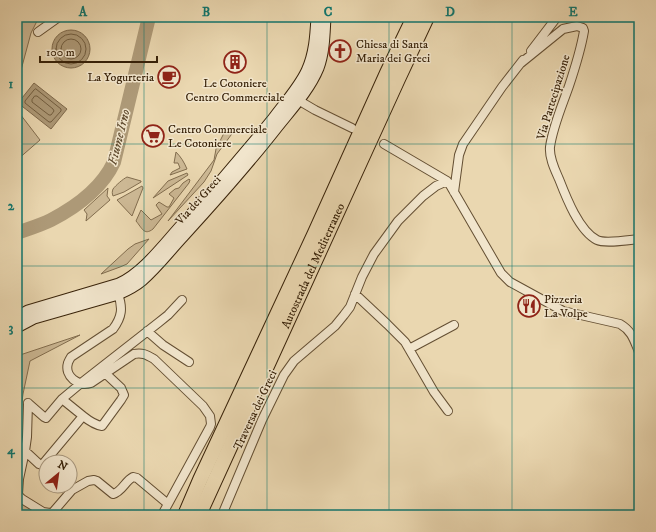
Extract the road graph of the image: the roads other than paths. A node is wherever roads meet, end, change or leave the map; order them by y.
1 (59, 17) edge
2 (317, 17) edge
3 (325, 17) edge
4 (414, 17) edge
5 (427, 17) edge
6 (557, 17) edge
7 (38, 32) dead end
8 (521, 63) junction
9 (298, 100) junction
10 (352, 128) dead end
11 (384, 144) dead end
12 (447, 181) junction
13 (454, 192) junction
14 (639, 239) edge
15 (118, 294) junction
16 (355, 294) junction
17 (182, 300) dead end
18 (17, 317) edge
19 (454, 325) dead end
20 (17, 327) edge
21 (147, 331) junction
22 (409, 349) junction
23 (639, 352) edge
24 (190, 362) dead end
25 (105, 372) junction
26 (80, 384) junction
27 (62, 399) junction
28 (448, 411) dead end
29 (83, 416) junction
30 (25, 451) junction
31 (168, 504) junction
32 (185, 511) edge
33 (162, 515) edge
34 (199, 515) edge
35 (222, 515) edge

1 - 7 street
2 - 18 main road, Via dei Greci
3 - 9 main road, Via dei Greci
4 - 32 highway, Autostrada del Mediterraneo
5 - 34 highway, Autostrada del Mediterraneo
6 - 8 street
8 - 13 street
8 - 14 street, Via Partecipazione
9 - 10 street
9 - 15 main road, Via dei Greci
11 - 12 street
12 - 13 street
12 - 16 street, Traversa dei Greci
13 - 23 street
15 - 20 main road, Via dei Greci
15 - 26 street
16 - 22 street
16 - 35 street, Traversa dei Greci
17 - 21 street
19 - 22 street
21 - 24 street
21 - 26 street
22 - 28 street
25 - 26 street
25 - 29 street
25 - 31 street
26 - 27 street
27 - 29 street
27 - 30 street
29 - 30 street
30 - 31 street
31 - 33 street

